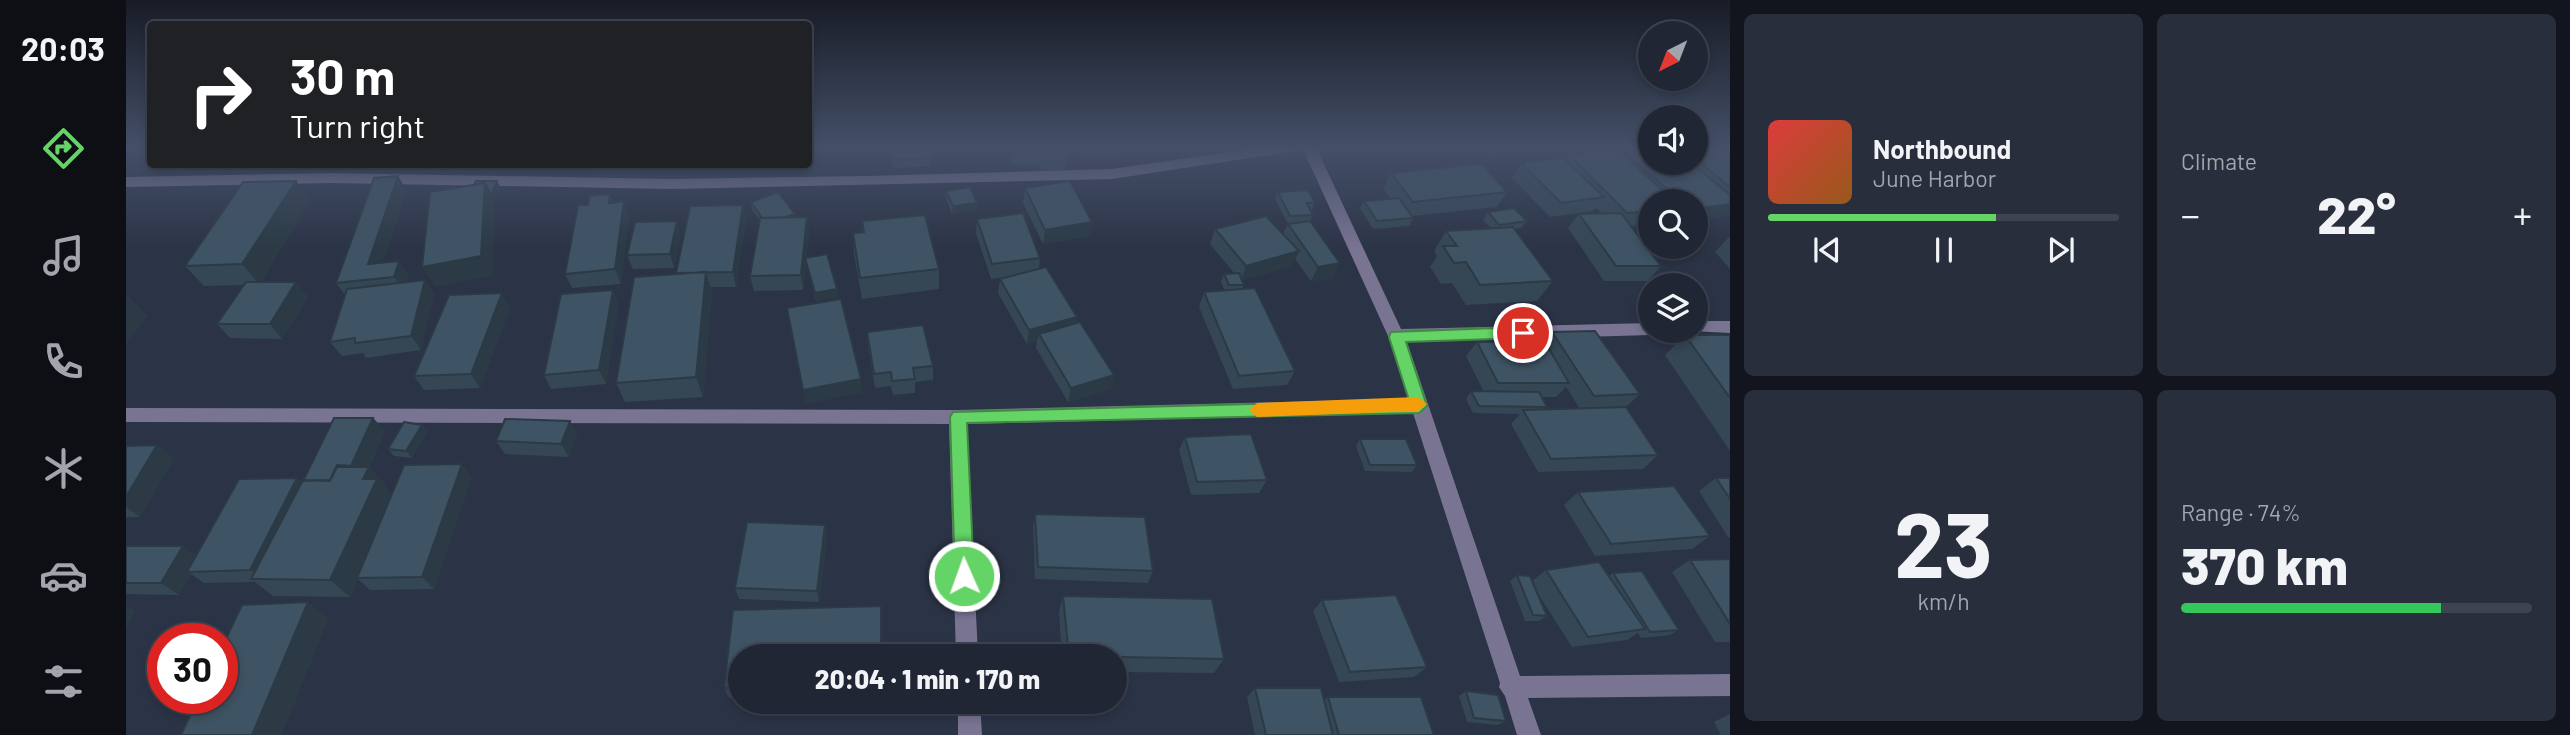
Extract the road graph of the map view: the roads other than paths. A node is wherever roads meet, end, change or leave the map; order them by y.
1 (162, 181) edge
2 (519, 181) edge
3 (791, 181) edge
4 (1325, 181) edge
5 (126, 182) edge
6 (1708, 327) edge
7 (1730, 327) edge
8 (1638, 329) edge
9 (1396, 337) junction
10 (1419, 406) junction
11 (126, 415) edge
12 (958, 417) junction
13 (967, 644) edge
14 (1730, 685) edge
15 (1510, 687) junction
16 (969, 714) edge
17 (970, 735) edge
18 (1529, 735) edge

1 - 5 street
2 - 3 street
4 - 9 street
6 - 7 street
8 - 9 street
9 - 10 street
10 - 12 street
10 - 15 street
11 - 12 street
12 - 13 street
14 - 15 street
15 - 18 street
16 - 17 street

